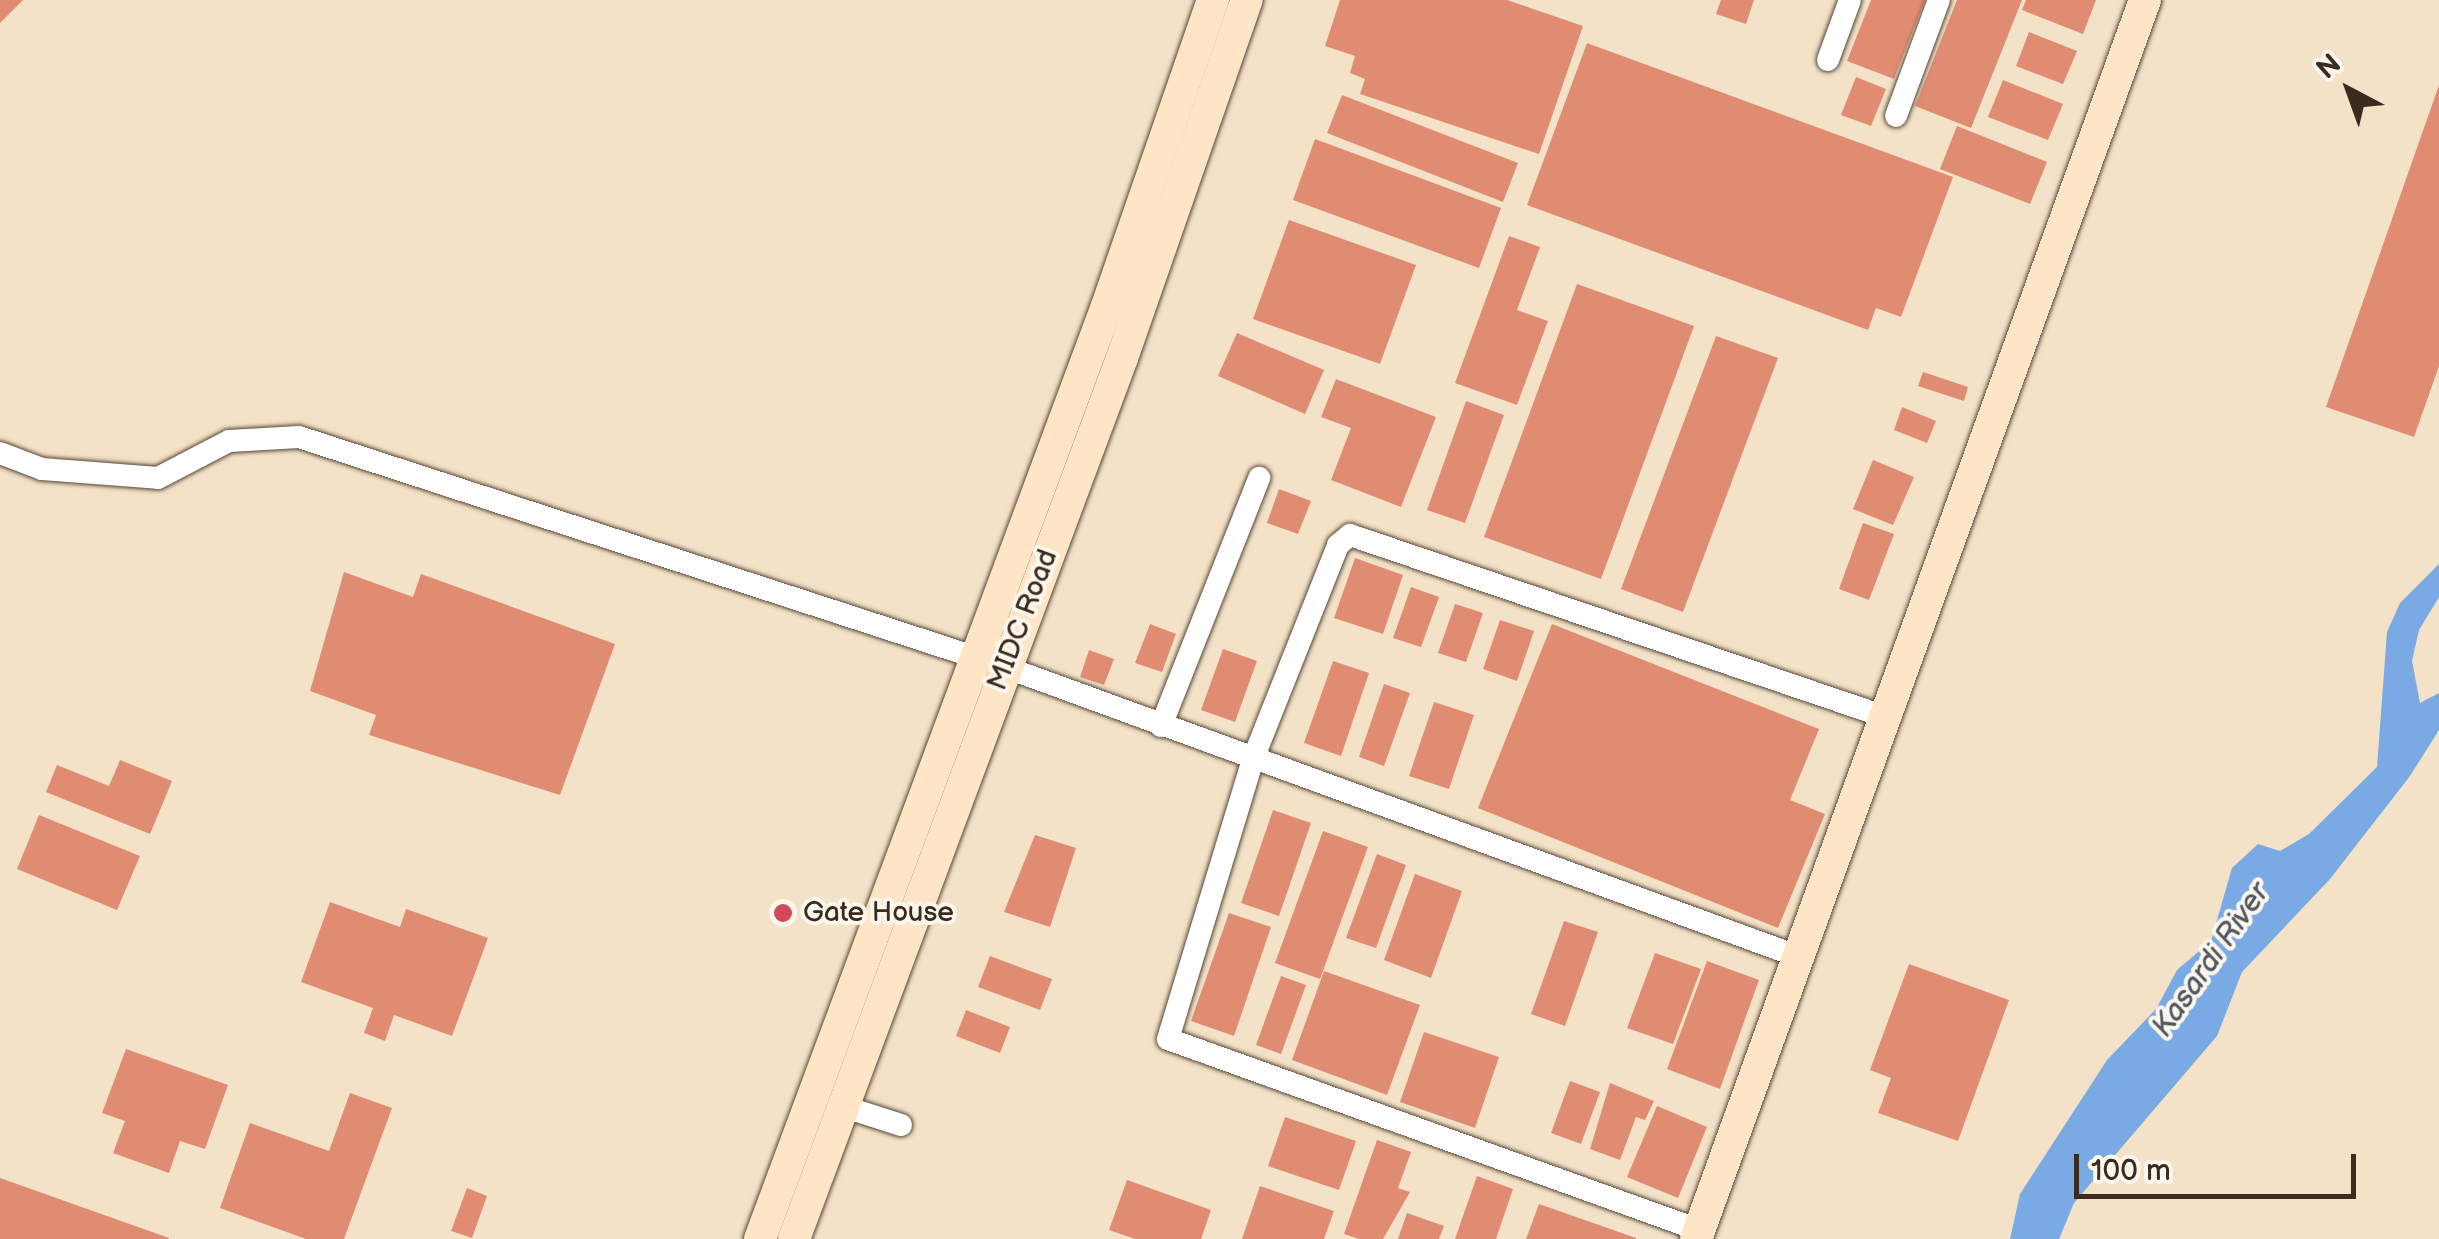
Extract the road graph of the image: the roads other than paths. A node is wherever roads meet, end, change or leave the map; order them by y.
1 (1213, 0) edge
2 (1248, 0) edge
3 (1850, 0) edge
4 (1939, 0) edge
5 (2146, 0) edge
6 (1828, 60) dead end
7 (1896, 116) dead end
8 (0, 452) edge
9 (1259, 478) dead end
10 (989, 662) junction
11 (1883, 716) junction
12 (1161, 726) junction
13 (1254, 759) junction
14 (1796, 956) junction
15 (842, 1106) junction
16 (901, 1125) dead end
17 (1697, 1234) edge
18 (760, 1239) edge
19 (794, 1239) edge

1 - 10 main road, MIDC Road
2 - 10 main road, MIDC Road
3 - 6 street
4 - 7 street
5 - 11 main road
8 - 10 street
9 - 12 street
10 - 12 street
10 - 15 main road, MIDC Road
10 - 18 main road, MIDC Road
11 - 13 street
11 - 14 main road
12 - 13 street
13 - 14 street
13 - 17 street
14 - 17 main road
15 - 16 street
15 - 19 main road, MIDC Road

